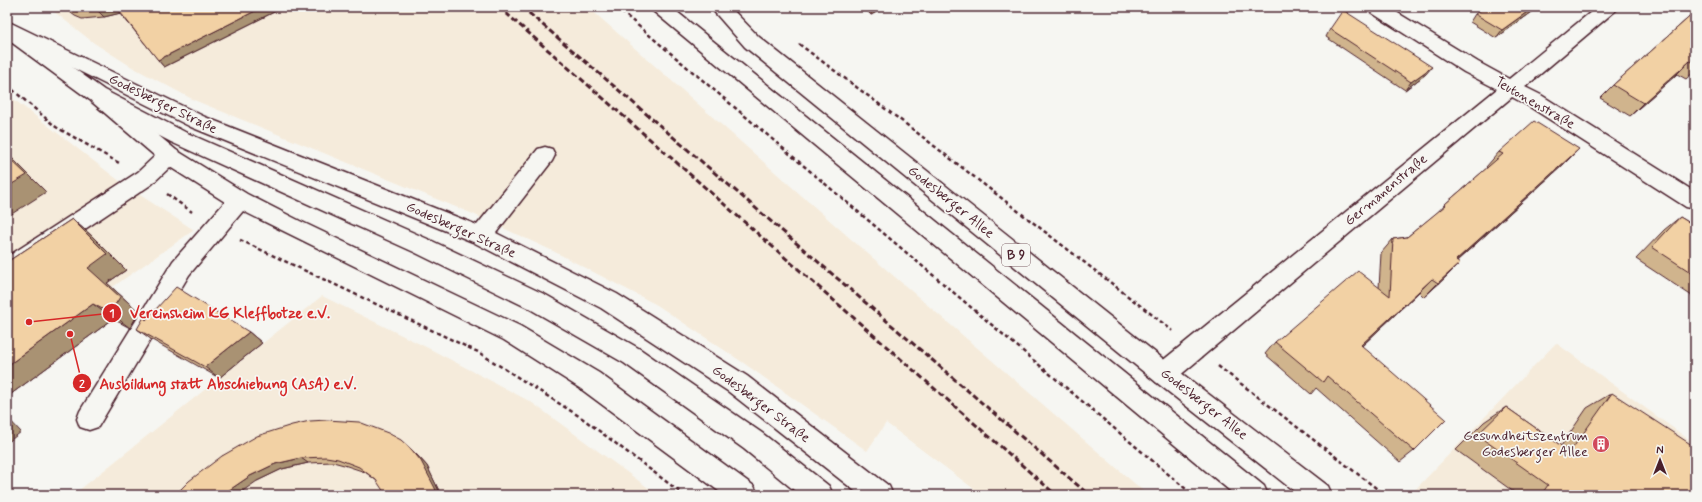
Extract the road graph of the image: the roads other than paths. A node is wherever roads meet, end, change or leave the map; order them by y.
1 (659, 7) edge
2 (719, 7) edge
3 (1375, 7) edge
4 (1609, 7) edge
5 (7, 28) edge
6 (1510, 88) junction
7 (97, 95) junction
8 (545, 155) dead end
9 (169, 156) junction
10 (240, 200) junction
11 (1693, 201) dead end
12 (482, 236) junction
13 (7, 269) edge
14 (1164, 374) junction
15 (89, 419) dead end
16 (746, 495) edge
17 (820, 495) edge
18 (880, 495) edge
19 (1255, 495) edge
20 (1320, 495) edge

1 - 19 street, B 9
2 - 14 street, Godesberger Allee / B 9
3 - 6 street, Teutonenstraße
4 - 6 street, Germanenstraße
5 - 7 street, Godesberger Straße
5 - 12 street, Godesberger Straße
6 - 11 street, Teutonenstraße
6 - 14 street, Germanenstraße
7 - 9 street, Godesberger Straße
7 - 17 street, Godesberger Straße
8 - 12 street
9 - 10 street, Godesberger Straße
9 - 13 street
10 - 15 street
10 - 16 street, Godesberger Straße
12 - 18 street, Godesberger Straße
14 - 20 street, Godesberger Allee / B 9

